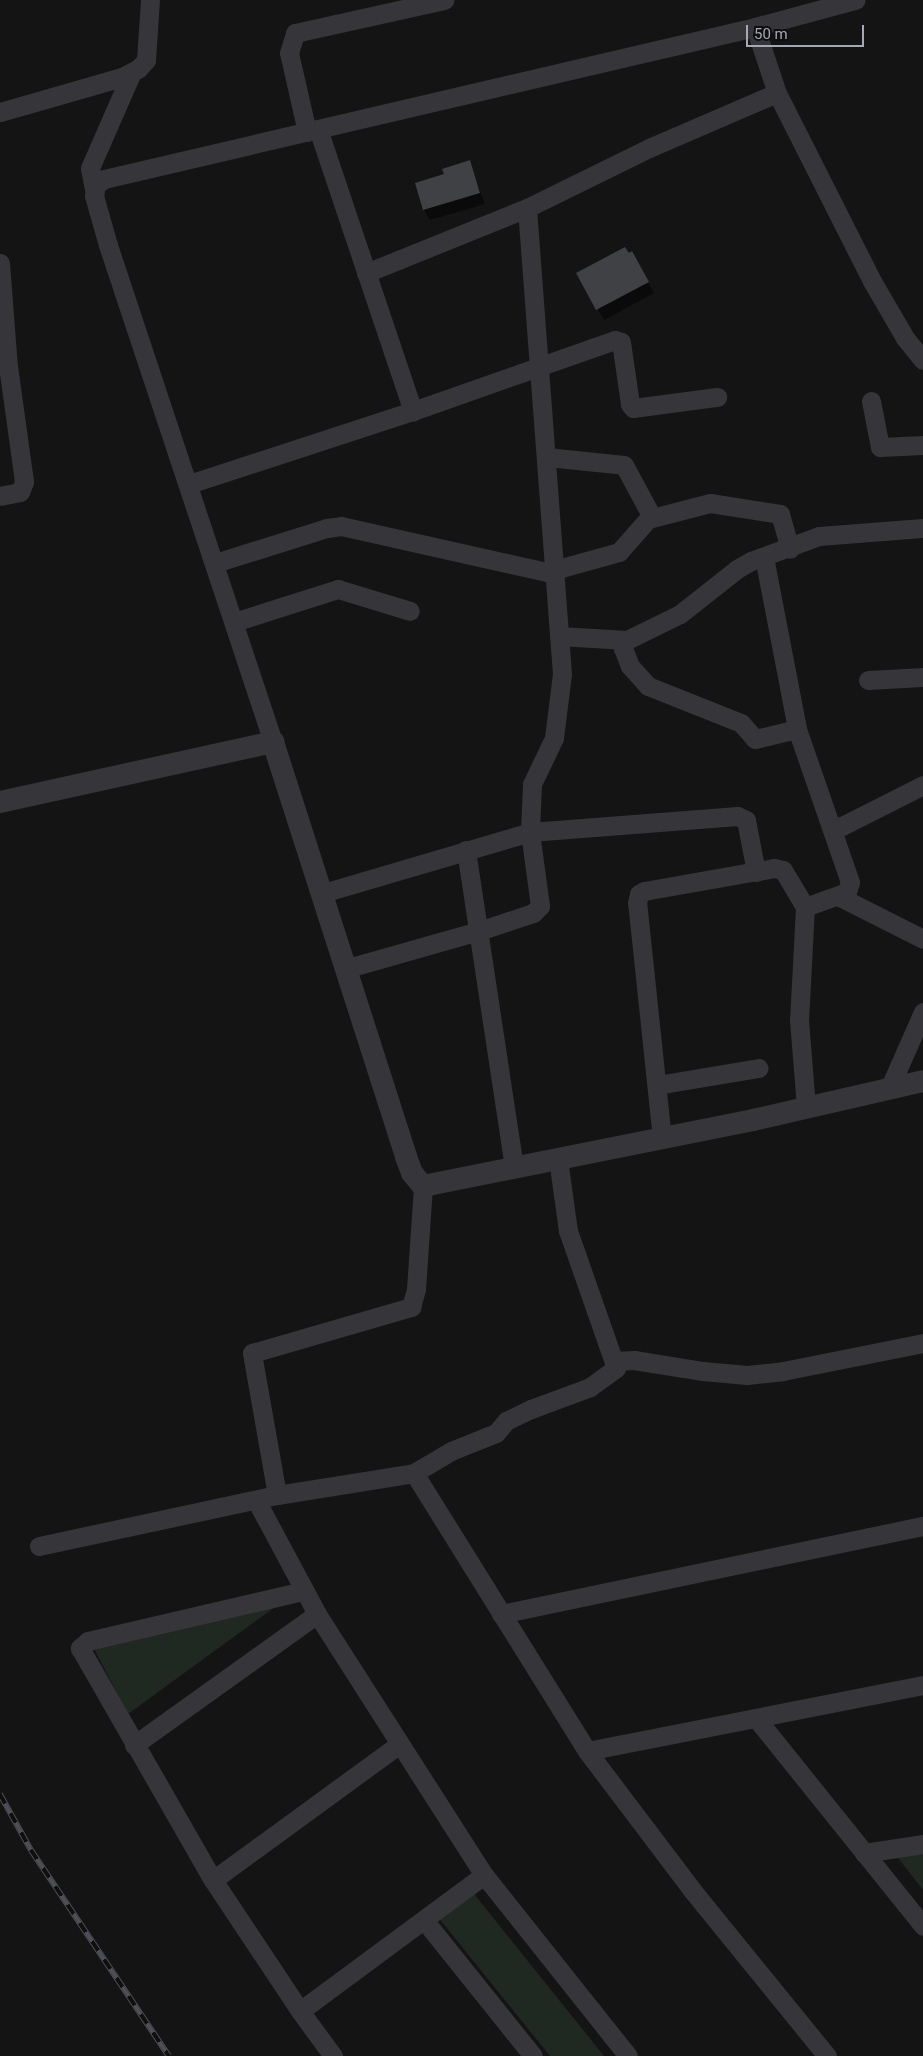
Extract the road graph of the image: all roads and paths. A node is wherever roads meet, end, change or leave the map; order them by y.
1 (150, 0) edge
2 (444, 0) edge
3 (855, 0) edge
4 (755, 27) junction
5 (131, 74) junction
6 (777, 93) junction
7 (0, 112) edge
8 (313, 130) junction
9 (94, 189) junction
10 (527, 208) junction
11 (0, 263) edge
12 (366, 273) junction
13 (923, 360) edge
14 (540, 366) junction
15 (718, 396) dead end
16 (871, 400) dead end
17 (413, 411) junction
18 (923, 445) edge
19 (547, 457) junction
20 (190, 484) junction
21 (0, 496) edge
22 (652, 517) junction
23 (923, 528) edge
24 (790, 549) junction
25 (764, 557) junction
26 (215, 562) junction
27 (556, 571) junction
28 (410, 610) dead end
29 (234, 622) junction
30 (559, 636) junction
31 (626, 640) junction
32 (923, 678) edge
33 (868, 680) dead end
34 (797, 729) junction
35 (273, 742) junction
36 (923, 785) edge
37 (0, 802) edge
38 (832, 827) junction
39 (530, 832) junction
40 (466, 850) junction
41 (756, 872) junction
42 (323, 893) junction
43 (838, 896) junction
44 (805, 906) junction
45 (479, 931) junction
46 (923, 940) edge
47 (348, 968) junction
48 (923, 1012) edge
49 (759, 1068) dead end
50 (923, 1081) edge
51 (656, 1085) junction
52 (889, 1089) junction
53 (806, 1107) junction
54 (662, 1139) junction
55 (558, 1159) junction
56 (514, 1168) junction
57 (423, 1186) junction
58 (923, 1343) edge
59 (615, 1361) junction
60 (414, 1473) junction
61 (277, 1495) junction
62 (256, 1500) junction
63 (923, 1526) edge
64 (39, 1546) dead end
65 (303, 1591) junction
66 (317, 1614) junction
67 (501, 1614) junction
68 (923, 1685) edge
69 (756, 1718) junction
70 (134, 1745) junction
71 (398, 1745) junction
72 (587, 1751) junction
73 (923, 1844) edge
74 (864, 1853) junction
75 (484, 1875) junction
76 (213, 1880) junction
77 (424, 1920) junction
78 (923, 1926) edge
79 (300, 2012) junction
80 (333, 2056) edge
81 (533, 2056) edge
82 (628, 2056) edge
83 (827, 2056) edge

1 - 5 street
2 - 8 street
3 - 4 street
4 - 6 street
4 - 8 street
5 - 7 street
5 - 9 street
6 - 10 street
6 - 13 street
8 - 9 street
8 - 12 street
9 - 20 street
10 - 12 street
10 - 14 street
11 - 21 street
12 - 17 street
14 - 15 street
14 - 17 street
14 - 19 street
16 - 18 street
17 - 20 street
19 - 22 street
19 - 27 street
20 - 26 street
22 - 24 street
22 - 27 street
23 - 24 street
24 - 25 street
25 - 31 street
25 - 34 street
26 - 27 street
26 - 29 street
27 - 30 street
28 - 29 street
29 - 35 street
30 - 31 street
30 - 39 street
31 - 34 street
32 - 33 street
34 - 38 street
35 - 37 street
35 - 42 street
36 - 38 street
38 - 43 street
39 - 40 street
39 - 41 street
39 - 45 street
40 - 42 street
40 - 45 street
41 - 44 street
41 - 51 street
42 - 47 street
43 - 44 street
43 - 46 street
44 - 53 street
45 - 47 street
45 - 56 street
47 - 57 street
48 - 52 street
49 - 51 street
50 - 52 street
51 - 54 street
52 - 53 street
53 - 54 street
54 - 55 street
55 - 56 street
55 - 59 street
56 - 57 street
57 - 61 street
58 - 59 street
59 - 60 street
60 - 61 street
60 - 67 street
61 - 62 street
62 - 64 street
62 - 65 street
63 - 67 street
65 - 66 street
65 - 70 street
66 - 70 street
66 - 71 street
67 - 72 street
68 - 69 street
69 - 72 street
69 - 74 street
70 - 76 street
71 - 75 street
71 - 76 street
72 - 83 street
73 - 74 street
74 - 78 street
75 - 77 street
75 - 82 street
76 - 79 street
77 - 79 street
77 - 81 street
79 - 80 street

